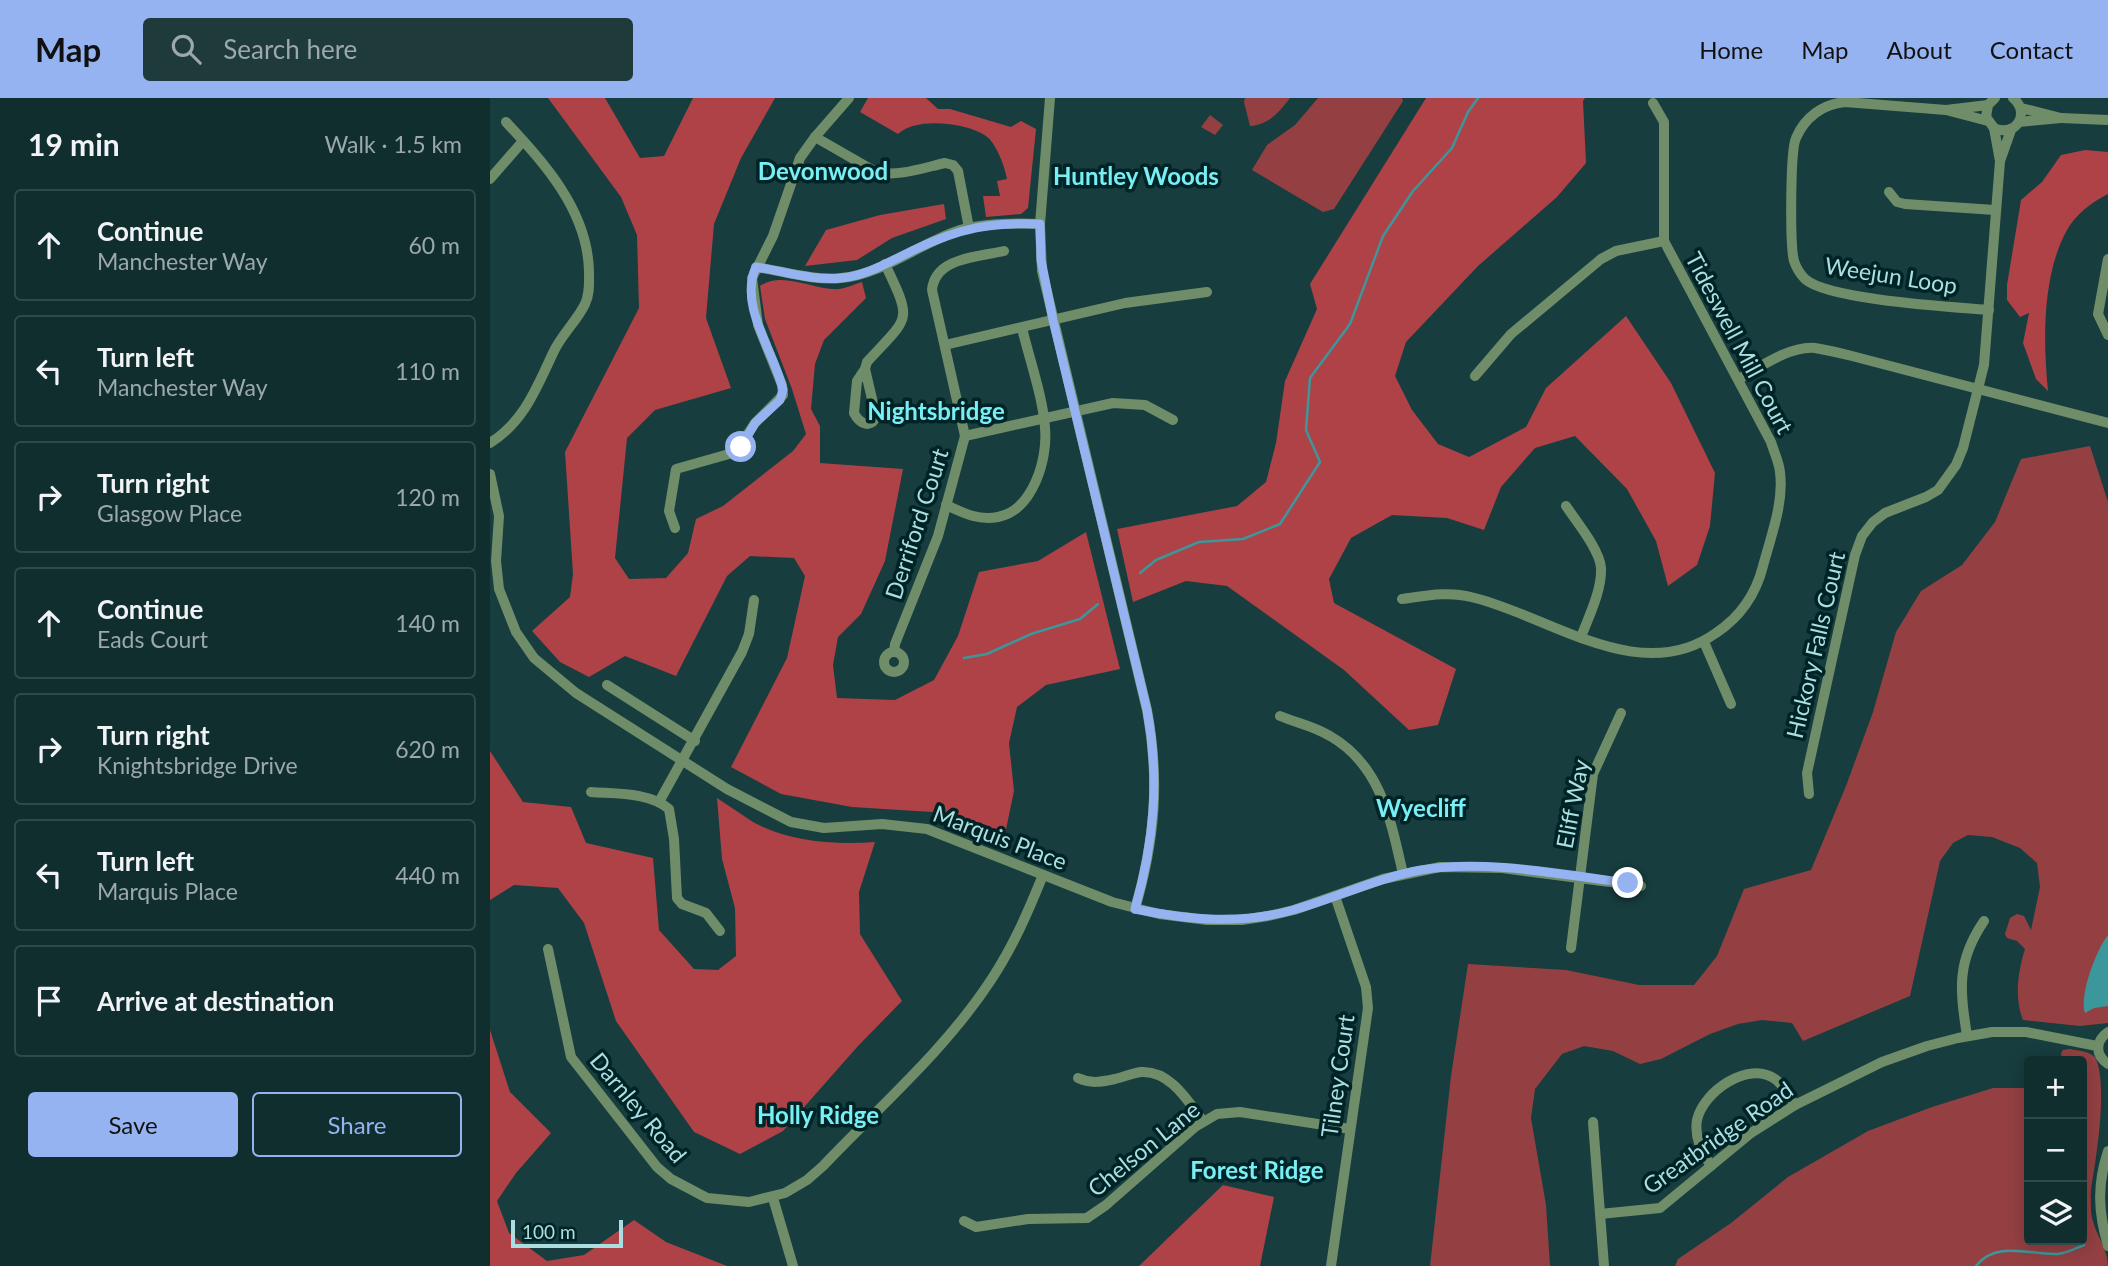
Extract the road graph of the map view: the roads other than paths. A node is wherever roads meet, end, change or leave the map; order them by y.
1 (849, 98) edge
2 (1050, 98) edge
3 (2013, 98) edge
4 (1896, 101) edge
5 (1991, 101) edge
6 (1653, 103) dead end
7 (2021, 108) junction
8 (1946, 110) junction
9 (2061, 118) junction
10 (2108, 120) edge
11 (506, 122) dead end
12 (2020, 122) junction
13 (1991, 125) junction
14 (2011, 130) junction
15 (815, 137) junction
16 (523, 141) junction
17 (2000, 161) junction
18 (490, 179) edge
19 (1889, 192) dead end
20 (1995, 210) junction
21 (1040, 224) junction
22 (970, 228) junction
23 (1664, 241) junction
24 (1004, 251) dead end
25 (2108, 259) edge
26 (885, 264) junction
27 (756, 267) junction
28 (1207, 292) dead end
29 (1989, 310) junction
30 (1053, 320) junction
31 (1022, 328) junction
32 (2108, 335) edge
33 (945, 345) junction
34 (865, 369) junction
35 (1475, 376) dead end
36 (1739, 379) junction
37 (1977, 389) junction
38 (1074, 411) junction
39 (1043, 419) junction
40 (1173, 419) dead end
41 (2108, 423) edge
42 (965, 436) junction
43 (490, 443) edge
44 (490, 474) edge
45 (946, 505) junction
46 (1566, 506) dead end
47 (675, 528) dead end
48 (1402, 599) dead end
49 (754, 600) dead end
50 (1581, 637) junction
51 (1704, 642) junction
52 (894, 652) dead end
53 (607, 685) dead end
54 (1731, 704) dead end
55 (1621, 713) dead end
56 (1280, 716) dead end
57 (695, 741) junction
58 (684, 760) junction
59 (591, 792) dead end
60 (1809, 794) dead end
61 (659, 802) junction
62 (1403, 874) junction
63 (1043, 875) junction
64 (1579, 877) junction
65 (1641, 886) dead end
66 (1335, 896) junction
67 (1135, 909) junction
68 (1984, 921) dead end
69 (720, 931) dead end
70 (1570, 947) dead end
71 (548, 949) dead end
72 (2108, 1032) edge
73 (1967, 1036) junction
74 (2098, 1046) junction
75 (2108, 1064) edge
76 (1078, 1078) dead end
77 (1795, 1105) junction
78 (1203, 1121) junction
79 (1593, 1122) dead end
80 (1350, 1129) junction
81 (2108, 1151) edge
82 (1711, 1167) junction
83 (773, 1198) junction
84 (1600, 1214) junction
85 (964, 1221) dead end
86 (2108, 1246) edge
87 (793, 1266) edge
88 (1331, 1266) edge
89 (1604, 1266) edge

1 - 15 street
2 - 21 street
3 - 7 street
4 - 8 street, Weejun Loop
4 - 29 street, Weejun Loop
5 - 8 street, Weejun Loop
5 - 13 street
6 - 23 street, Tideswell Mill Court
7 - 9 street
7 - 12 street
8 - 13 street, Weejun Loop
9 - 10 street
9 - 12 street
11 - 16 street
12 - 14 street
13 - 14 street, Weejun Loop
13 - 17 street
14 - 17 street
15 - 22 street
15 - 27 street
16 - 18 street
16 - 43 street
17 - 20 street
19 - 20 street
20 - 29 street
21 - 22 street
21 - 30 street
22 - 26 street
23 - 35 street
23 - 36 street, Tideswell Mill Court
24 - 33 street, Derriford Court
25 - 32 street
26 - 27 street
26 - 34 street
27 - 47 street
28 - 30 street
29 - 37 street, Hickory Falls Court
30 - 31 street
30 - 38 street
31 - 33 street
31 - 39 street
33 - 42 street, Derriford Court
34 - 34 street
36 - 37 street
36 - 51 street, Tideswell Mill Court
37 - 41 street
37 - 60 street, Hickory Falls Court
38 - 39 street
38 - 40 street
38 - 67 street
39 - 42 street
39 - 45 street
42 - 45 street, Derriford Court
44 - 58 street, Marquis Place
45 - 52 street, Derriford Court
46 - 50 street
48 - 50 street, Tideswell Mill Court
49 - 57 street
50 - 51 street, Tideswell Mill Court
51 - 54 street
53 - 57 street
55 - 64 street, Eliff Way
56 - 62 street
57 - 58 street
58 - 61 street
58 - 63 street, Marquis Place
59 - 61 street
61 - 69 street
62 - 64 street, Marquis Place
62 - 66 street, Marquis Place
63 - 67 street, Marquis Place
63 - 83 street, Darnley Road
64 - 65 street, Marquis Place
64 - 70 street, Eliff Way
66 - 67 street, Marquis Place
66 - 80 street, Tilney Court
68 - 73 street
71 - 83 street, Darnley Road
72 - 74 street
73 - 74 street, Greatbridge Road
73 - 77 street, Greatbridge Road
74 - 75 street
76 - 78 street
77 - 82 street, Greatbridge Road
77 - 82 street
78 - 80 street, Chelson Lane
78 - 85 street, Chelson Lane
79 - 84 street
80 - 88 street, Tilney Court
81 - 86 street
82 - 84 street, Greatbridge Road
83 - 87 street
84 - 89 street

